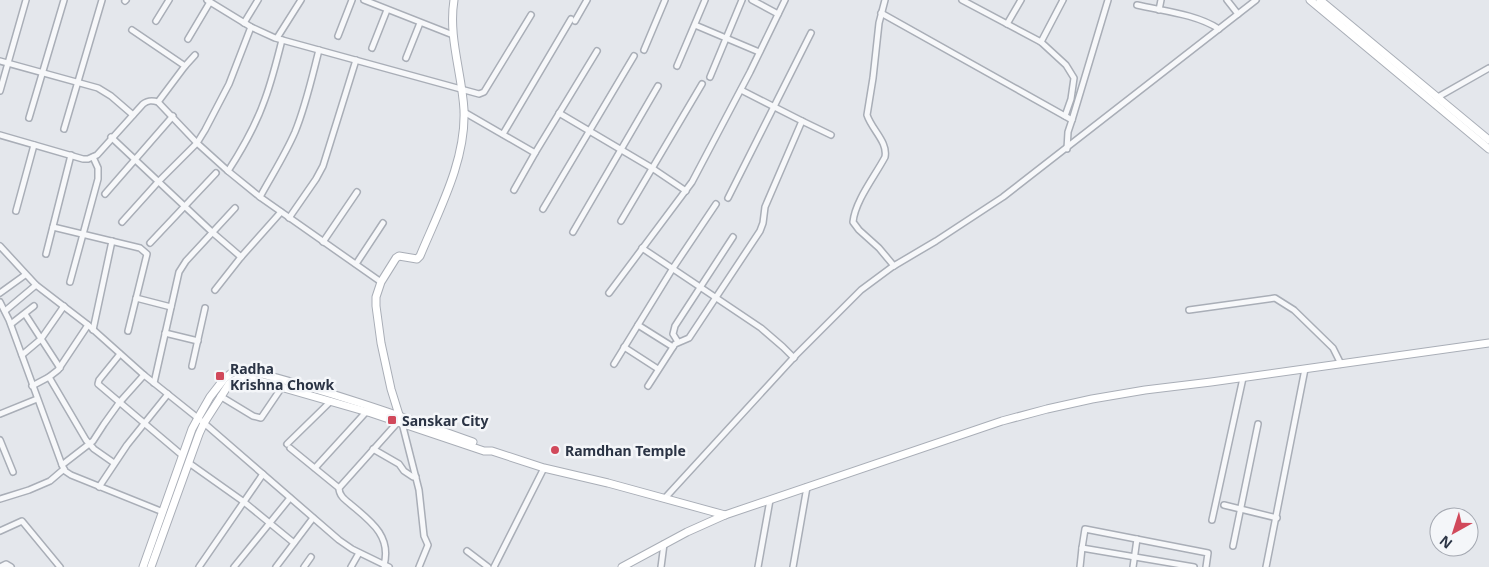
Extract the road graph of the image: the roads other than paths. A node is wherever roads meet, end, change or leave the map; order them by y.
1 (26, 0) edge
2 (64, 0) edge
3 (102, 0) edge
4 (169, 0) edge
5 (219, 0) edge
6 (258, 0) edge
7 (301, 0) edge
8 (352, 0) edge
9 (364, 0) edge
10 (454, 0) edge
11 (587, 0) edge
12 (665, 0) edge
13 (705, 0) edge
14 (742, 0) edge
15 (752, 0) edge
16 (785, 0) edge
17 (885, 0) edge
18 (962, 0) edge
19 (1021, 0) edge
20 (1064, 0) edge
21 (1108, 0) edge
22 (1161, 0) edge
23 (1227, 0) edge
24 (1256, 0) edge
25 (1310, 0) edge
26 (1320, 0) edge
27 (211, 2) edge
28 (975, 3) edge
29 (1137, 5) dead end
30 (387, 10) junction
31 (1159, 10) junction
32 (881, 13) junction
33 (778, 14) junction
34 (1238, 14) junction
35 (531, 15) dead end
36 (156, 22) dead end
37 (244, 23) junction
38 (420, 23) junction
39 (1007, 24) junction
40 (694, 25) junction
41 (251, 27) junction
42 (1218, 29) junction
43 (132, 30) dead end
44 (811, 33) dead end
45 (453, 35) junction
46 (338, 36) dead end
47 (726, 38) junction
48 (188, 39) dead end
49 (280, 39) junction
50 (1041, 42) junction
51 (372, 48) dead end
52 (319, 50) junction
53 (644, 50) dead end
54 (597, 51) dead end
55 (759, 52) junction
56 (194, 54) dead end
57 (634, 56) dead end
58 (406, 58) dead end
59 (0, 60) edge
60 (356, 60) junction
61 (8, 63) junction
62 (186, 66) junction
63 (677, 66) dead end
64 (1489, 68) edge
65 (43, 72) junction
66 (710, 77) dead end
67 (77, 82) junction
68 (702, 84) dead end
69 (658, 86) dead end
70 (462, 90) junction
71 (741, 90) junction
72 (0, 91) edge
73 (1438, 98) junction
74 (158, 102) junction
75 (773, 107) junction
76 (464, 112) junction
77 (559, 113) junction
78 (133, 115) junction
79 (173, 116) junction
80 (1064, 116) junction
81 (29, 118) dead end
82 (1072, 120) junction
83 (802, 122) junction
84 (64, 129) dead end
85 (589, 131) junction
86 (503, 134) junction
87 (0, 135) edge
88 (831, 135) dead end
89 (111, 137) junction
90 (1489, 140) edge
91 (197, 143) junction
92 (34, 144) junction
93 (621, 149) junction
94 (1067, 149) junction
95 (1489, 149) edge
96 (535, 153) junction
97 (70, 155) junction
98 (94, 157) junction
99 (134, 160) junction
100 (652, 168) junction
101 (228, 171) junction
102 (216, 173) dead end
103 (158, 182) junction
104 (514, 190) dead end
105 (686, 190) junction
106 (357, 192) dead end
107 (105, 194) dead end
108 (260, 197) junction
109 (728, 198) dead end
110 (716, 204) dead end
111 (185, 206) junction
112 (235, 208) dead end
113 (543, 208) dead end
114 (16, 211) dead end
115 (281, 212) junction
116 (289, 218) junction
117 (621, 221) dead end
118 (122, 222) dead end
119 (383, 224) dead end
120 (53, 227) junction
121 (212, 232) junction
122 (573, 232) dead end
123 (82, 234) junction
124 (733, 237) dead end
125 (112, 241) junction
126 (323, 242) junction
127 (150, 244) dead end
128 (642, 248) junction
129 (1, 250) edge
130 (46, 254) dead end
131 (241, 256) junction
132 (356, 264) junction
133 (894, 266) junction
134 (673, 268) junction
135 (25, 274) junction
136 (70, 282) dead end
137 (381, 282) junction
138 (36, 285) junction
139 (700, 287) junction
140 (215, 290) dead end
141 (0, 293) edge
142 (609, 293) dead end
143 (136, 298) junction
144 (716, 298) junction
145 (0, 302) edge
146 (34, 306) dead end
147 (64, 306) junction
148 (171, 306) junction
149 (205, 308) dead end
150 (1189, 310) dead end
151 (5, 311) junction
152 (25, 314) junction
153 (11, 324) junction
154 (88, 325) junction
155 (638, 325) junction
156 (93, 330) junction
157 (128, 331) dead end
158 (165, 333) junction
159 (41, 339) junction
160 (198, 341) junction
161 (678, 342) junction
162 (1489, 343) edge
163 (624, 347) junction
164 (672, 347) junction
165 (120, 354) junction
166 (22, 355) junction
167 (794, 358) junction
168 (614, 364) dead end
169 (1342, 364) junction
170 (192, 366) dead end
171 (60, 368) junction
172 (658, 369) junction
173 (1305, 369) junction
174 (144, 375) junction
175 (49, 377) junction
176 (1243, 378) junction
177 (154, 382) junction
178 (32, 386) junction
179 (648, 386) dead end
180 (282, 387) junction
181 (168, 394) junction
182 (220, 396) junction
183 (37, 399) junction
184 (331, 401) junction
185 (120, 403) junction
186 (369, 408) junction
187 (0, 414) edge
188 (198, 418) junction
189 (400, 420) junction
190 (144, 423) junction
191 (204, 423) junction
192 (1258, 424) dead end
193 (0, 440) edge
194 (90, 444) junction
195 (374, 449) junction
196 (183, 456) junction
197 (114, 463) junction
198 (189, 463) junction
199 (63, 467) junction
200 (315, 468) junction
201 (544, 468) junction
202 (13, 472) dead end
203 (263, 474) junction
204 (416, 477) junction
205 (99, 487) junction
206 (808, 487) junction
207 (339, 488) junction
208 (290, 498) junction
209 (664, 498) junction
210 (0, 499) edge
211 (770, 500) junction
212 (244, 502) junction
213 (1224, 505) dead end
214 (1241, 509) junction
215 (163, 512) junction
216 (725, 515) junction
217 (313, 518) junction
218 (1277, 518) junction
219 (1212, 520) dead end
220 (269, 523) junction
221 (0, 531) edge
222 (1137, 539) junction
223 (294, 543) junction
224 (664, 544) junction
225 (1233, 546) dead end
226 (1082, 548) junction
227 (466, 551) dead end
228 (359, 553) junction
229 (312, 557) dead end
230 (1134, 557) junction
231 (0, 566) edge
232 (387, 566) edge
233 (11, 567) edge
234 (60, 567) edge
235 (143, 567) edge
236 (152, 567) edge
237 (199, 567) edge
238 (234, 567) edge
239 (276, 567) edge
240 (304, 567) edge
241 (351, 567) edge
242 (419, 567) edge
243 (488, 567) edge
244 (494, 567) edge
245 (622, 567) edge
246 (661, 567) edge
247 (758, 567) edge
248 (793, 567) edge
249 (1080, 567) edge
250 (1133, 567) edge
251 (1194, 567) edge
252 (1206, 567) edge
253 (1266, 567) edge

1 - 61 street
2 - 65 street
3 - 67 street
4 - 36 street
5 - 27 street
6 - 37 street
7 - 49 street
8 - 46 street
9 - 30 street
10 - 45 street
11 - 86 street
12 - 53 street
13 - 40 street
14 - 47 street
15 - 33 street
16 - 33 street
17 - 32 street
18 - 28 street
19 - 39 street
20 - 50 street
21 - 82 street
22 - 31 street
23 - 34 street
24 - 34 street
25 - 95 street
26 - 73 street
27 - 37 street
27 - 48 street
28 - 39 street
29 - 31 street
30 - 38 street
30 - 51 street
31 - 42 street
32 - 80 street
32 - 133 street
33 - 55 street
34 - 42 street
35 - 70 street
37 - 41 street
38 - 45 street
38 - 58 street
39 - 50 street
40 - 47 street
40 - 63 street
41 - 49 street
41 - 91 street
42 - 94 street
43 - 62 street
44 - 75 street
45 - 70 street
47 - 55 street
47 - 66 street
49 - 52 street
49 - 101 street
50 - 80 street
52 - 60 street
52 - 108 street
54 - 77 street
55 - 71 street
56 - 62 street
57 - 85 street
59 - 61 street
60 - 70 street
60 - 116 street
61 - 65 street
61 - 72 street
62 - 74 street
64 - 73 street
65 - 67 street
65 - 81 street
67 - 78 street
67 - 84 street
68 - 100 street
69 - 93 street
70 - 76 street
71 - 75 street
71 - 105 street
73 - 90 street
74 - 78 street
74 - 79 street
75 - 83 street
75 - 109 street
76 - 86 street
76 - 137 street
77 - 85 street
77 - 96 street
78 - 89 street
79 - 91 street
79 - 99 street
80 - 82 street
82 - 94 street
83 - 88 street
83 - 144 street
85 - 93 street
85 - 113 street
86 - 96 street
87 - 92 street
89 - 98 street
89 - 99 street
91 - 101 street
91 - 103 street
92 - 97 street
92 - 114 street
93 - 100 street
93 - 122 street
94 - 133 street
96 - 104 street
97 - 98 street
97 - 120 street
98 - 123 street
99 - 103 street
99 - 107 street
100 - 105 street
100 - 117 street
101 - 108 street
102 - 111 street
103 - 111 street
103 - 118 street
105 - 128 street
106 - 126 street
108 - 115 street
110 - 134 street
111 - 121 street
111 - 127 street
112 - 121 street
115 - 116 street
115 - 131 street
116 - 126 street
119 - 132 street
120 - 123 street
120 - 130 street
121 - 131 street
121 - 148 street
123 - 125 street
123 - 136 street
124 - 139 street
125 - 143 street
125 - 156 street
126 - 132 street
128 - 134 street
128 - 142 street
129 - 135 street
131 - 140 street
132 - 137 street
133 - 167 street
134 - 139 street
134 - 155 street
135 - 138 street
135 - 141 street
137 - 189 street
138 - 147 street
138 - 151 street
139 - 144 street
139 - 161 street
143 - 148 street
143 - 157 street
144 - 161 street
144 - 167 street
145 - 151 street
146 - 152 street
147 - 154 street
147 - 159 street
148 - 158 street
149 - 160 street
150 - 169 street
151 - 153 street
152 - 153 street
152 - 159 street
153 - 166 street
154 - 156 street
154 - 171 street
155 - 163 street
155 - 164 street
156 - 165 street
158 - 160 street
158 - 177 street
159 - 166 street
159 - 171 street
160 - 170 street
161 - 164 street
162 - 169 street
163 - 168 street
163 - 172 street
164 - 172 street
165 - 174 street
165 - 185 street
166 - 178 street
167 - 209 street
169 - 173 street
171 - 175 street
172 - 179 street
173 - 176 street
173 - 218 street
174 - 177 street
174 - 185 street
175 - 178 street
175 - 194 street
176 - 206 street
176 - 219 street
177 - 181 street
178 - 183 street
180 - 182 street
180 - 182 street
180 - 184 street
181 - 188 street
181 - 190 street
182 - 191 street
183 - 187 street
183 - 199 street
184 - 186 street
184 - 200 street
185 - 190 street
185 - 194 street
186 - 188 street
186 - 189 street
186 - 200 street
188 - 191 street
188 - 196 street
189 - 195 street
189 - 201 street
189 - 204 street
190 - 196 street
190 - 197 street
191 - 198 street
191 - 203 street
192 - 214 street
193 - 202 street
194 - 197 street
194 - 199 street
195 - 204 street
195 - 207 street
196 - 215 street
197 - 205 street
198 - 212 street
198 - 236 street
199 - 205 street
199 - 210 street
200 - 207 street
201 - 209 street
201 - 244 street
203 - 208 street
203 - 212 street
204 - 242 street
205 - 215 street
206 - 211 street
206 - 248 street
207 - 232 street
208 - 217 street
208 - 220 street
209 - 216 street
211 - 216 street
211 - 247 street
212 - 220 street
212 - 237 street
213 - 214 street
214 - 218 street
214 - 225 street
215 - 235 street
216 - 224 street
217 - 223 street
217 - 228 street
218 - 253 street
220 - 223 street
220 - 238 street
221 - 234 street
222 - 226 street
222 - 230 street
222 - 252 street
223 - 239 street
224 - 245 street
224 - 246 street
226 - 230 street
226 - 249 street
227 - 243 street
228 - 232 street
228 - 241 street
229 - 240 street
230 - 250 street
230 - 251 street
231 - 233 street

